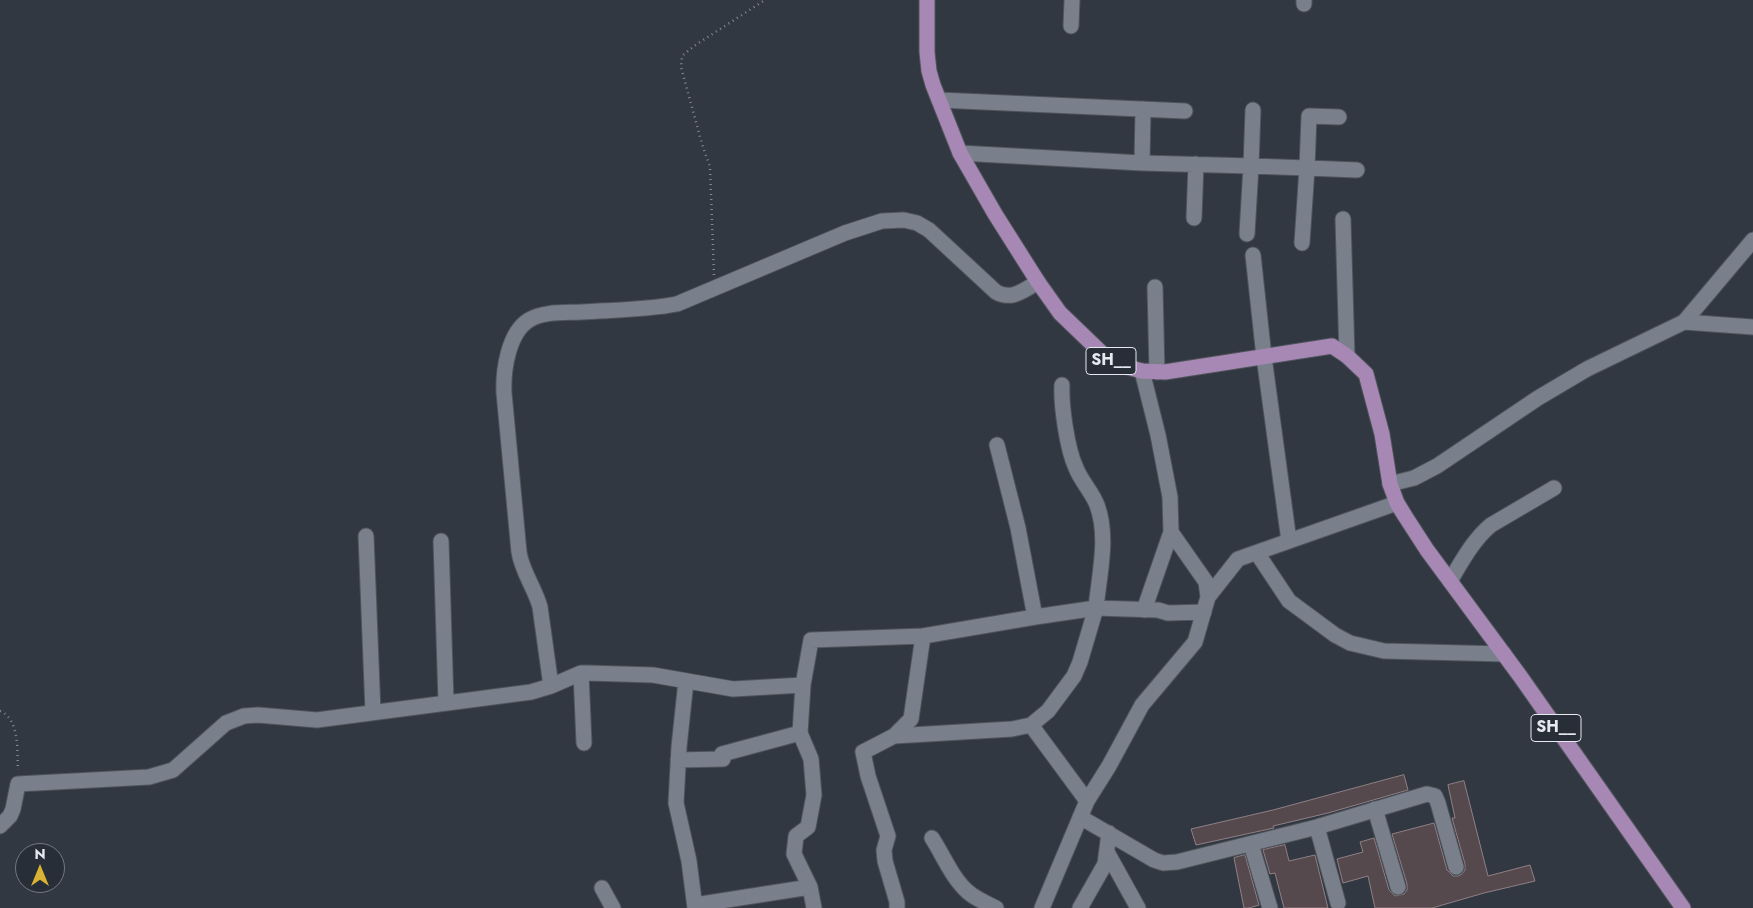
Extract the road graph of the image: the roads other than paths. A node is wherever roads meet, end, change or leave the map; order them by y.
1 (927, 0) edge
2 (1072, 0) edge
3 (1071, 26) dead end
4 (939, 100) junction
5 (1144, 109) junction
6 (1253, 110) dead end
7 (1185, 111) dead end
8 (1339, 117) dead end
9 (960, 153) junction
10 (1142, 163) junction
11 (1196, 164) junction
12 (1251, 166) junction
13 (1307, 168) junction
14 (1357, 170) dead end
15 (1194, 218) dead end
16 (1343, 219) dead end
17 (1247, 234) dead end
18 (1753, 240) edge
19 (1302, 244) dead end
20 (1253, 255) dead end
21 (1038, 282) junction
22 (1155, 287) dead end
23 (1684, 322) junction
24 (1753, 327) edge
25 (1347, 356) junction
26 (1264, 357) junction
27 (1149, 372) junction
28 (1062, 385) dead end
29 (997, 444) dead end
30 (1390, 484) junction
31 (1554, 488) dead end
32 (1401, 510) junction
33 (1171, 532) junction
34 (366, 536) dead end
35 (440, 541) dead end
36 (1289, 541) junction
37 (1257, 553) junction
38 (1450, 581) junction
39 (1208, 597) junction
40 (1096, 608) junction
41 (1144, 610) junction
42 (1204, 612) junction
43 (1035, 617) junction
44 (923, 636) junction
45 (1504, 654) junction
46 (581, 673) junction
47 (686, 681) junction
48 (803, 685) junction
49 (551, 686) junction
50 (446, 702) junction
51 (373, 712) junction
52 (1031, 725) junction
53 (800, 734) junction
54 (894, 736) junction
55 (584, 743) dead end
56 (678, 760) junction
57 (1087, 801) junction
58 (1375, 809) junction
59 (1080, 817) junction
60 (0, 826) edge
61 (1317, 827) junction
62 (1114, 836) junction
63 (932, 838) dead end
64 (1251, 844) junction
65 (1107, 852) junction
66 (1456, 867) dead end
67 (810, 887) junction
68 (1398, 887) dead end
69 (602, 888) dead end
70 (1338, 903) dead end
71 (695, 906) edge
72 (613, 908) edge
73 (814, 908) edge
74 (897, 908) edge
75 (996, 908) edge
76 (1042, 908) edge
77 (1080, 908) edge
78 (1138, 908) edge
79 (1270, 908) edge
80 (1683, 908) edge

1 - 4 main road, SH__
2 - 3 street
4 - 5 street
4 - 9 main road, SH__
5 - 7 street
5 - 10 street
6 - 12 street
8 - 13 street
9 - 10 street
9 - 21 main road, SH__
10 - 11 street
11 - 12 street
11 - 15 street
12 - 13 street
12 - 17 street
13 - 14 street
13 - 19 street
16 - 25 street
18 - 23 street
20 - 26 street
21 - 27 main road, SH__
21 - 49 street
22 - 27 street
23 - 24 street
23 - 30 street
25 - 26 main road, SH__
25 - 30 main road, SH__
26 - 27 main road, SH__
26 - 36 street
27 - 33 street
28 - 40 street
29 - 43 street
30 - 32 main road, SH__
31 - 38 street
32 - 36 street
32 - 38 main road, SH__
33 - 39 street
33 - 41 street
34 - 51 street
35 - 50 street
36 - 37 street
37 - 39 street
37 - 45 street
38 - 45 main road, SH__
39 - 42 street
40 - 41 street
40 - 43 street
40 - 52 street
41 - 42 street
42 - 57 street
43 - 44 street
44 - 48 street
44 - 54 street
45 - 80 main road, SH__
46 - 47 street
46 - 49 street
46 - 55 street
47 - 48 street
47 - 56 street
48 - 53 street
49 - 50 street
50 - 51 street
51 - 60 street
52 - 54 street
52 - 57 street
53 - 56 street
53 - 67 street
54 - 74 street
56 - 71 street
57 - 59 street
58 - 61 street
58 - 66 street
58 - 68 street
59 - 62 street
59 - 76 street
61 - 64 street
61 - 70 street
62 - 64 street
62 - 65 street
63 - 75 street
64 - 79 street
65 - 77 street
65 - 78 street
67 - 71 street
67 - 73 street
69 - 72 street

